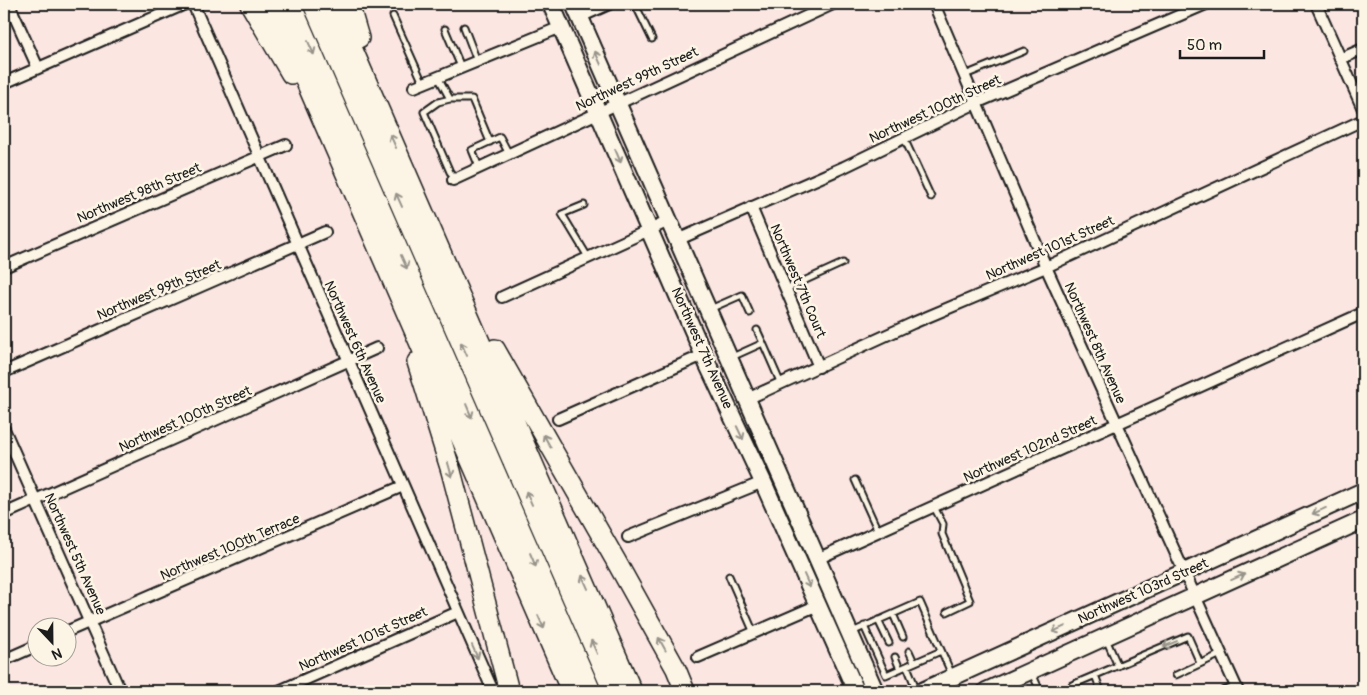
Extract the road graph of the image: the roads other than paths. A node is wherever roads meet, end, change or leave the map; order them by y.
1 (9, 4) edge
2 (185, 4) edge
3 (194, 4) edge
4 (250, 4) edge
5 (272, 4) edge
6 (292, 4) edge
7 (314, 4) edge
8 (333, 4) edge
9 (349, 4) edge
10 (551, 4) edge
11 (609, 4) edge
12 (635, 4) edge
13 (833, 4) edge
14 (934, 4) edge
15 (1206, 4) edge
16 (1316, 4) edge
17 (577, 10) edge
18 (393, 16) dead end
19 (464, 27) dead end
20 (561, 27) junction
21 (444, 29) dead end
22 (652, 39) dead end
23 (1363, 49) edge
24 (1024, 51) dead end
25 (1340, 59) junction
26 (478, 61) junction
27 (38, 68) junction
28 (462, 68) junction
29 (964, 75) junction
30 (438, 77) junction
31 (4, 83) edge
32 (419, 85) joint
33 (450, 99) junction
34 (618, 103) junction
35 (976, 103) junction
36 (1363, 109) edge
37 (598, 112) junction
38 (384, 120) junction
39 (1363, 120) edge
40 (904, 138) junction
41 (331, 141) junction
42 (490, 142) junction
43 (286, 145) dead end
44 (509, 154) junction
45 (259, 157) junction
46 (479, 167) junction
47 (454, 179) joint
48 (931, 197) dead end
49 (584, 205) dead end
50 (751, 207) junction
51 (669, 221) junction
52 (649, 230) junction
53 (325, 232) dead end
54 (677, 240) junction
55 (298, 246) junction
56 (440, 250) junction
57 (588, 258) junction
58 (843, 263) dead end
59 (4, 267) edge
60 (1046, 267) junction
61 (389, 273) junction
62 (786, 288) junction
63 (502, 297) dead end
64 (708, 310) junction
65 (686, 313) junction
66 (750, 313) dead end
67 (1363, 313) edge
68 (757, 330) dead end
69 (763, 343) junction
70 (377, 348) dead end
71 (703, 355) junction
72 (729, 358) junction
73 (349, 361) junction
74 (819, 367) junction
75 (4, 372) edge
76 (781, 384) junction
77 (747, 399) junction
78 (558, 419) dead end
79 (1117, 425) junction
80 (4, 429) edge
81 (855, 480) dead end
82 (763, 482) junction
83 (403, 486) junction
84 (1363, 491) edge
85 (36, 500) junction
86 (934, 507) junction
87 (4, 514) edge
88 (1363, 520) edge
89 (878, 532) junction
90 (628, 538) dead end
91 (817, 559) junction
92 (1183, 573) junction
93 (729, 576) dead end
94 (1194, 597) junction
95 (818, 605) junction
96 (458, 612) junction
97 (947, 612) dead end
98 (893, 614) junction
99 (878, 620) junction
100 (89, 622) junction
101 (864, 626) junction
102 (78, 627) edge
103 (754, 633) junction
104 (849, 633) junction
105 (903, 637) dead end
106 (1105, 637) junction
107 (889, 643) dead end
108 (28, 649) edge
109 (909, 650) dead end
110 (941, 651) junction
111 (1221, 654) junction
112 (895, 657) dead end
113 (698, 658) dead end
114 (4, 660) edge
115 (914, 662) junction
116 (1200, 663) junction
117 (907, 666) junction
118 (1118, 666) junction
119 (900, 668) junction
120 (1031, 670) junction
121 (886, 674) junction
122 (1095, 675) junction
123 (1176, 675) dead end
124 (953, 678) junction
125 (873, 686) edge
126 (855, 688) edge
127 (1237, 689) edge
128 (120, 691) edge
129 (279, 691) edge
130 (493, 691) edge
131 (509, 691) edge
132 (572, 691) edge
133 (591, 691) edge
134 (613, 691) edge
135 (632, 691) edge
136 (685, 691) edge
137 (838, 691) edge
138 (918, 691) edge
139 (922, 691) edge
140 (986, 691) edge
141 (1040, 691) edge
142 (1069, 691) edge
143 (1102, 691) edge
144 (1224, 691) edge

1 - 27 street
2 - 27 street
3 - 45 street, Northwest 6th Avenue
4 - 41 highway
5 - 41 highway
6 -> 133 highway
134 -> 7 highway
8 - 38 highway
9 - 38 highway
10 - 20 main road, Northwest 7th Avenue
11 - 17 street
12 - 22 lane
13 - 34 street, Northwest 99th Street
14 - 29 street, Northwest 8th Avenue
15 - 35 street, Northwest 100th Street
16 - 25 street
34 -> 17 main road, Northwest 7th Avenue
18 - 32 lane
19 - 26 lane
20 - 26 street
20 - 37 main road, Northwest 7th Avenue
21 - 28 lane
23 - 25 street
24 - 29 lane
25 - 36 street
26 - 28 street
27 - 31 street
28 - 30 street
29 - 35 street, Northwest 8th Avenue
30 - 32 street
30 - 33 lane
33 - 42 lane
33 - 47 lane
34 - 37 street, Northwest 99th Street
34 - 51 main road, Northwest 7th Avenue
35 - 40 street, Northwest 100th Street
35 - 60 street, Northwest 8th Avenue
37 - 44 street, Northwest 99th Street
37 -> 52 main road, Northwest 7th Avenue
56 -> 38 highway
39 - 60 street, Northwest 101st Street
40 - 48 lane
40 - 50 street, Northwest 100th Street
41 - 61 highway
42 - 44 lane
42 - 46 lane
43 - 45 street, Northwest 98th Street
44 - 46 street, Northwest 99th Street
45 - 55 street, Northwest 6th Avenue
45 - 59 street, Northwest 98th Street
46 - 47 street, Northwest 99th Street
49 - 57 lane
50 - 54 street, Northwest 100th Street
50 - 62 street, Northwest 7th Court
51 - 52 street
51 - 54 main road, Northwest 7th Avenue
52 - 57 street
52 - 65 main road, Northwest 7th Avenue
53 - 55 street, Northwest 99th Street
54 - 64 main road, Northwest 7th Avenue
55 - 73 street, Northwest 6th Avenue
55 - 75 street, Northwest 99th Street
135 -> 56 highway
136 -> 56 highway
57 - 63 street
58 - 62 lane
60 - 74 street, Northwest 101st Street
60 - 79 street, Northwest 8th Avenue
61 -> 131 highway
61 -> 132 highway
62 - 74 street, Northwest 7th Court
64 - 66 lane
64 - 72 main road, Northwest 7th Avenue
65 - 71 main road, Northwest 7th Avenue
65 - 77 main road
67 - 79 street, Northwest 102nd Street
68 - 69 lane
69 - 72 lane
69 - 76 lane
70 - 73 street, Northwest 100th Street
71 - 78 street
71 -> 82 main road, Northwest 7th Avenue
72 - 77 main road, Northwest 7th Avenue
73 - 83 street, Northwest 6th Avenue
73 - 85 street, Northwest 100th Street
74 - 76 street, Northwest 101st Street
76 - 77 street, Northwest 101st Street
77 - 91 main road, Northwest 7th Avenue
79 - 86 street, Northwest 102nd Street
79 - 92 street, Northwest 8th Avenue
80 - 85 street, Northwest 5th Avenue
81 - 89 lane
82 - 90 street
82 - 91 main road
82 -> 95 main road, Northwest 7th Avenue
83 - 96 street, Northwest 6th Avenue
83 - 100 street, Northwest 100th Terrace
84 -> 92 main road, Northwest 103rd Street
85 - 87 street, Northwest 100th Street
85 - 100 street, Northwest 5th Avenue
86 - 89 street, Northwest 102nd Street
86 - 97 lane
94 -> 88 main road, Northwest 103rd Street
89 - 91 street, Northwest 102nd Street
91 - 104 main road, Northwest 7th Avenue
92 - 94 street, Northwest 8th Avenue
92 -> 124 main road, Northwest 103rd Street
93 - 103 lane
94 - 106 main road, Northwest 103rd Street
94 - 111 street, Northwest 8th Avenue
95 - 103 street
95 - 126 main road, Northwest 7th Avenue
96 - 129 street, Northwest 101st Street
96 -> 130 street, Northwest 6th Avenue
98 - 99 lane
98 - 105 lane
98 - 110 lane
99 - 101 lane
99 - 107 lane
100 - 102 street, Northwest 100th Terrace
100 - 128 street, Northwest 5th Avenue
101 - 104 lane
101 - 121 lane
103 - 113 street
104 - 125 main road, Northwest 7th Avenue
106 - 118 lane
106 - 120 main road, Northwest 103rd Street
108 - 114 street
109 - 115 lane
110 - 115 lane
110 - 124 lane
111 - 116 lane
111 - 127 street, Northwest 8th Avenue
112 - 119 lane
115 - 117 lane
116 -> 118 lane
116 - 123 lane
117 - 119 lane
117 - 138 lane
118 - 122 lane
119 - 121 lane
120 - 140 main road, Northwest 103rd Street
120 - 141 lane
121 - 125 lane
122 - 142 lane
122 - 143 lane
124 - 139 main road, Northwest 103rd Street
126 - 137 lane
127 - 144 lane

